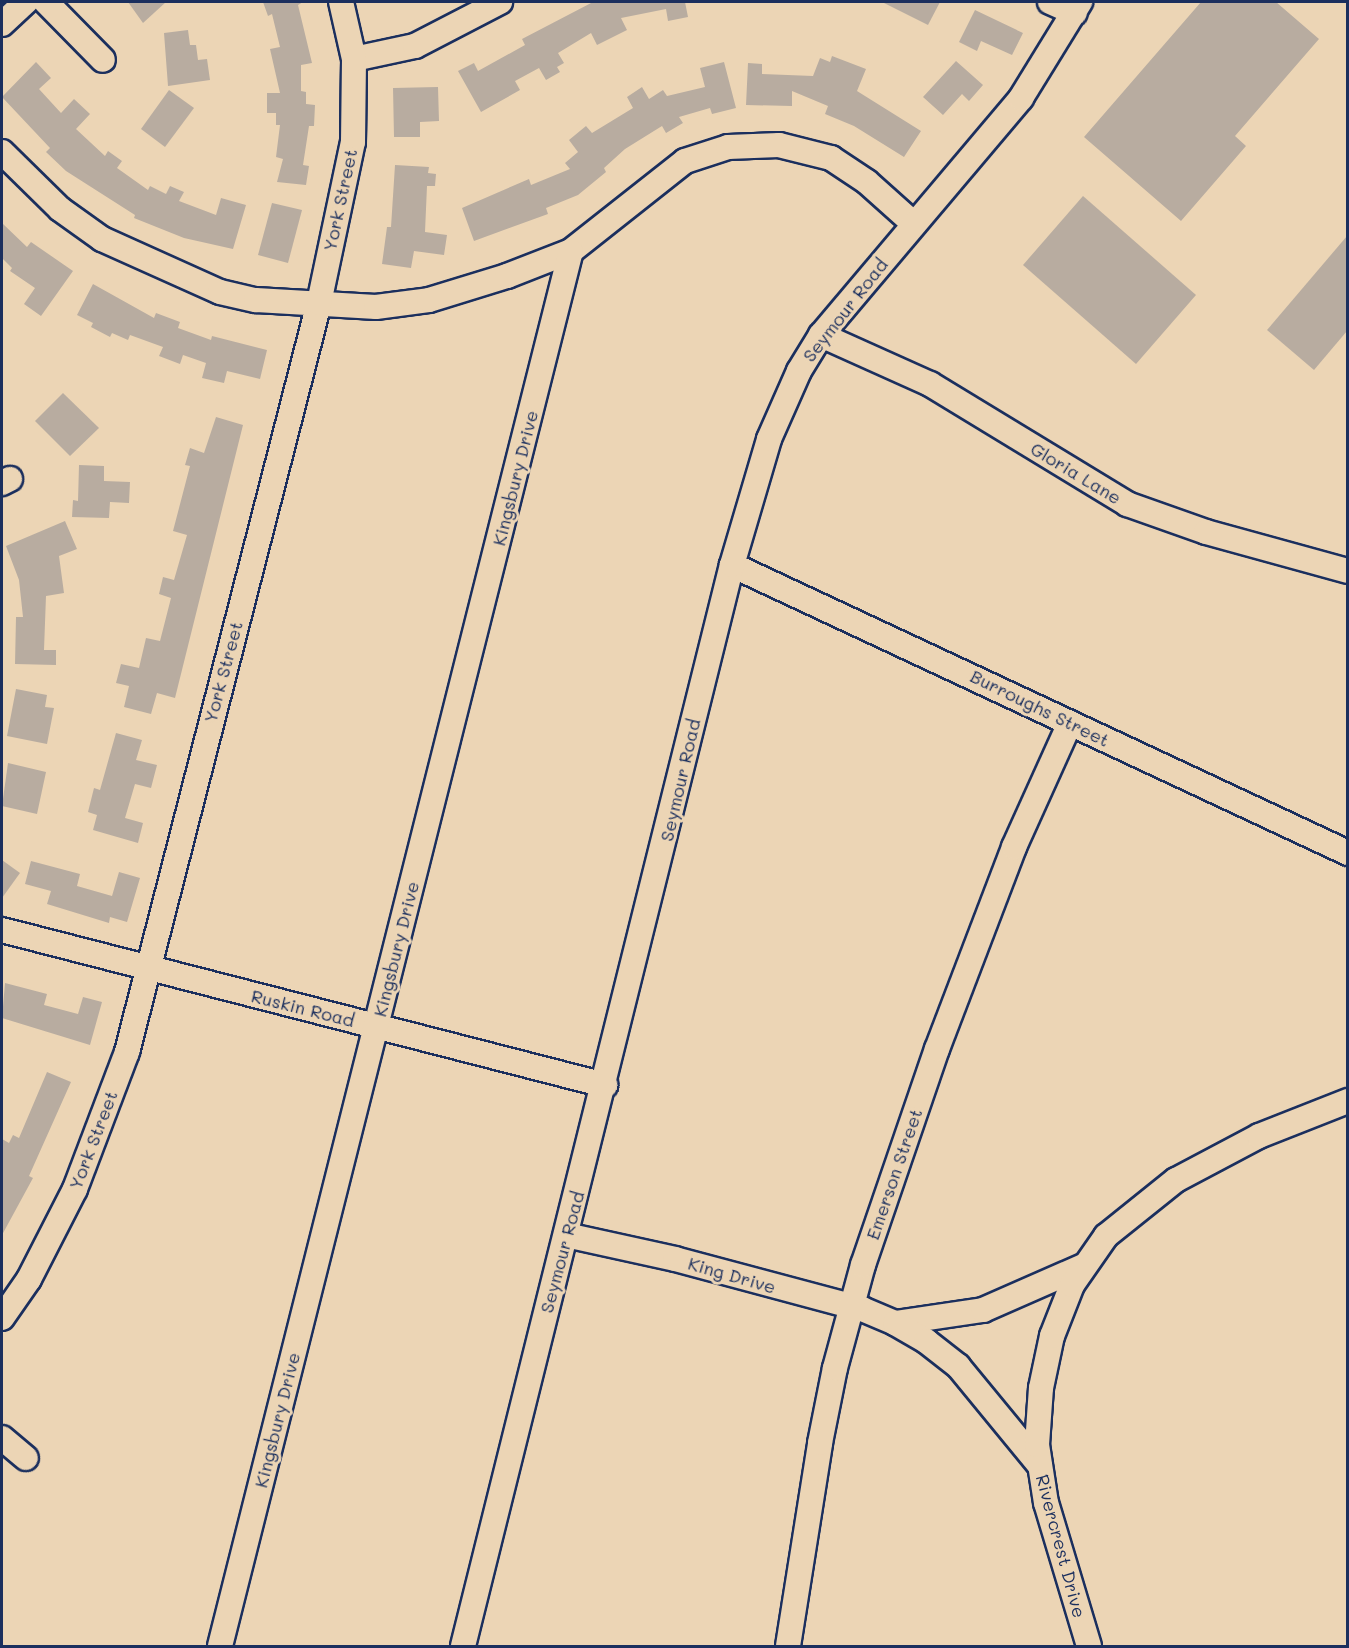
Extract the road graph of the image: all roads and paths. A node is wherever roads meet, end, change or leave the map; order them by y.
1 (26, 2) edge
2 (46, 2) edge
3 (341, 2) edge
4 (500, 2) edge
5 (1050, 2) edge
6 (1078, 7) edge
7 (2, 24) edge
8 (354, 58) junction
9 (103, 60) dead end
10 (2, 152) edge
11 (914, 224) junction
12 (572, 251) junction
13 (319, 303) junction
14 (821, 335) junction
15 (732, 565) junction
16 (1347, 571) edge
17 (1070, 723) junction
18 (1347, 853) edge
19 (2, 930) edge
20 (147, 968) junction
21 (377, 1027) junction
22 (605, 1085) junction
23 (1347, 1101) edge
24 (567, 1235) junction
25 (1083, 1266) junction
26 (851, 1306) junction
27 (2, 1318) edge
28 (895, 1323) junction
29 (2, 1438) edge
30 (26, 1458) dead end
31 (1040, 1466) junction
32 (220, 1647) edge
33 (463, 1647) edge
34 (788, 1647) edge
35 (1089, 1647) edge

1 - 7 street
2 - 9 street
3 - 8 street, York Street
4 - 8 street
5 - 6 street
6 - 11 street, Seymour Road
8 - 13 street, York Street
10 - 13 street
11 - 12 street
11 - 14 street, Seymour Road
12 - 13 street
12 - 21 street, Kingsbury Drive
13 - 20 street, York Street
14 - 15 street, Seymour Road
14 - 16 street, Gloria Lane
15 - 17 street, Burroughs Street
15 - 22 street, Seymour Road
17 - 18 street, Burroughs Street
17 - 26 street, Emerson Street
19 - 20 street, Ruskin Road
20 - 21 street, Ruskin Road
20 - 27 street, York Street
21 - 22 street, Ruskin Road
21 - 32 street, Kingsbury Drive
22 - 24 street, Seymour Road
23 - 25 street, Rivercrest Drive
24 - 26 street, King Drive
24 - 33 street, Seymour Road
25 - 28 street, King Drive
25 - 31 street, Rivercrest Drive
26 - 28 street, King Drive
26 - 34 street, Emerson Street
28 - 31 street, King Drive
29 - 30 street
31 - 35 street, Rivercrest Drive

